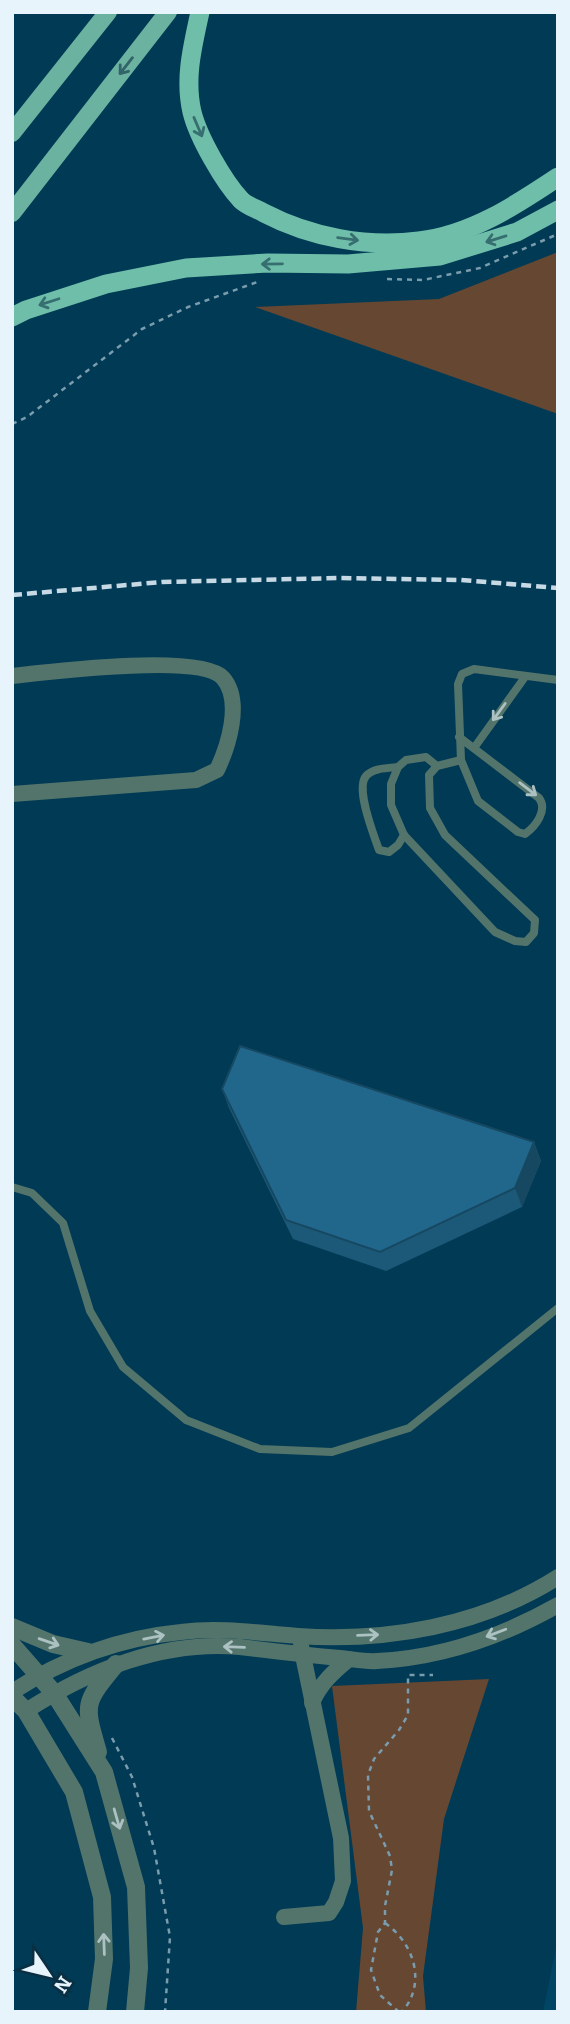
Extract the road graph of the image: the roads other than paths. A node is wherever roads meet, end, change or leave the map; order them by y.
1 (108, 12) edge
2 (168, 12) edge
3 (200, 12) edge
4 (12, 133) edge
5 (558, 177) edge
6 (558, 210) edge
7 (12, 213) edge
8 (12, 317) edge
9 (12, 676) edge
10 (525, 677) junction
11 (558, 680) edge
12 (459, 737) junction
13 (474, 748) junction
14 (461, 760) junction
15 (437, 766) junction
16 (398, 767) junction
17 (12, 794) edge
18 (404, 835) junction
19 (12, 1186) edge
20 (558, 1308) edge
21 (558, 1577) edge
22 (558, 1605) edge
23 (12, 1627) edge
24 (300, 1636) junction
25 (12, 1645) edge
26 (88, 1652) junction
27 (302, 1655) junction
28 (349, 1659) junction
29 (116, 1664) junction
30 (39, 1674) junction
31 (54, 1693) junction
32 (12, 1695) edge
33 (312, 1703) junction
34 (26, 1711) junction
35 (104, 1772) junction
36 (284, 1917) dead end
37 (97, 2012) edge
38 (135, 2012) edge

1 - 4 main road
2 -> 7 main road
3 -> 5 highway
6 -> 8 highway
9 - 17 street
10 - 11 lane
10 - 12 lane
10 -> 13 lane
12 - 13 lane
12 - 14 lane
13 -> 14 lane
14 - 15 lane
15 - 16 lane
15 - 18 lane
16 - 18 lane
16 - 18 lane
19 - 20 lane
24 -> 21 street
22 -> 28 street
23 -> 26 street
26 -> 24 street
24 - 27 street
25 - 30 street
26 - 30 street
27 - 28 street
27 -> 29 street
27 - 33 street
28 - 33 street
29 - 31 street
29 - 35 street
30 - 31 street
30 - 32 street
31 - 34 street
31 - 35 street
32 - 34 street
33 - 36 street
37 -> 34 street
35 -> 38 street

